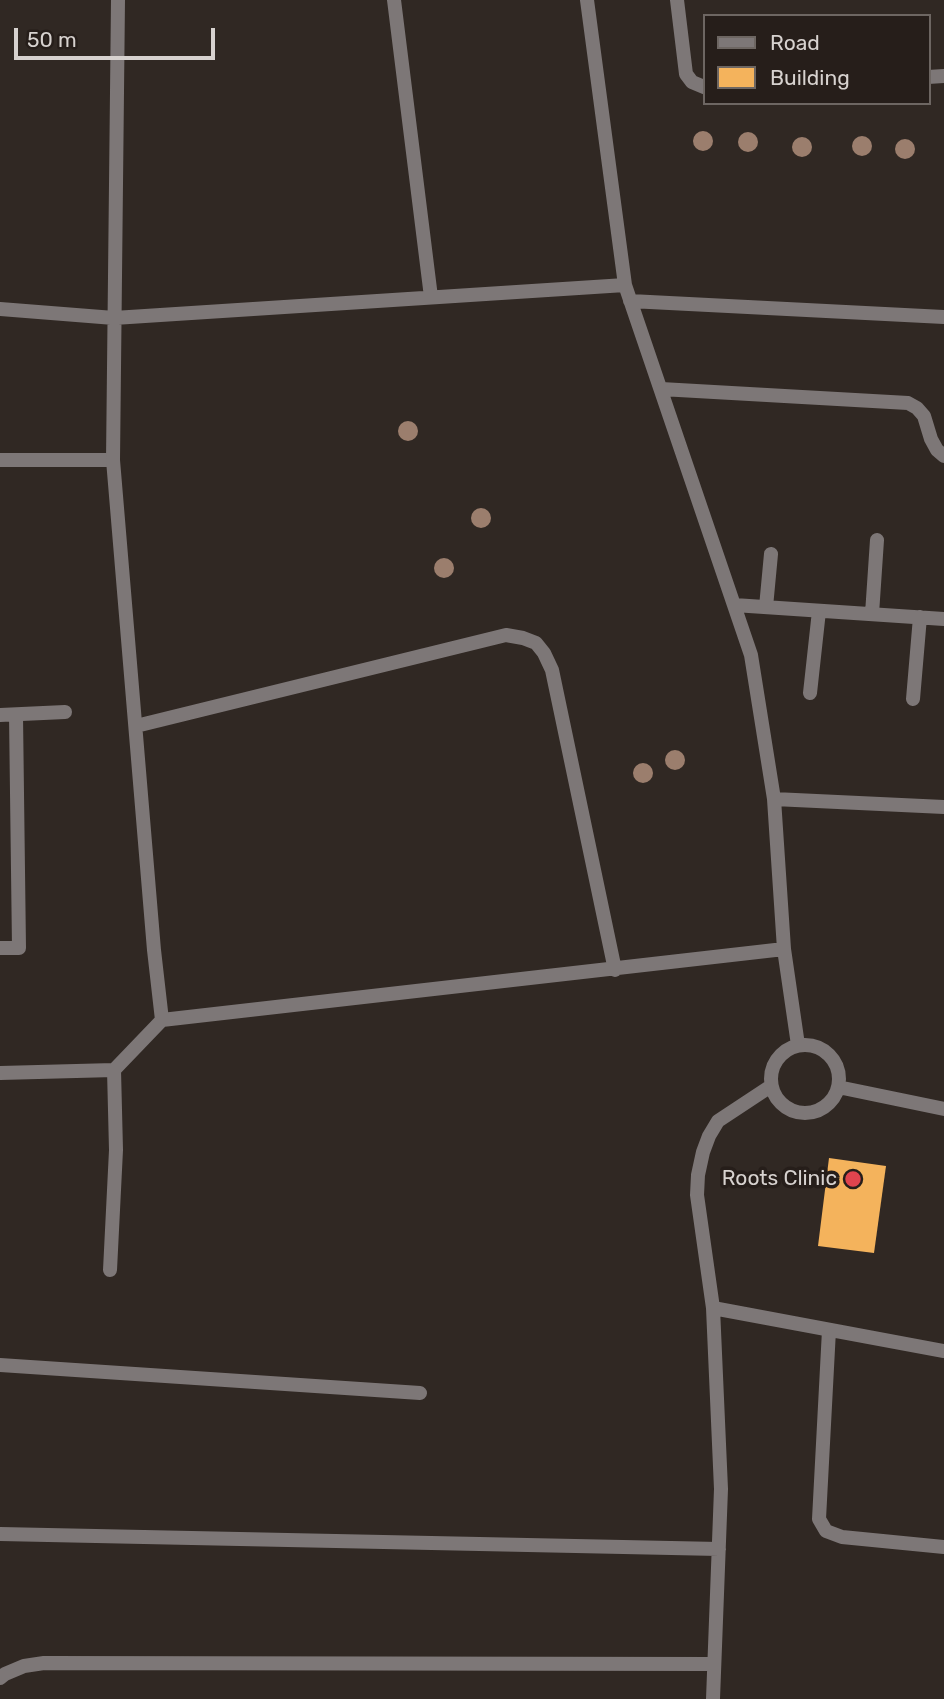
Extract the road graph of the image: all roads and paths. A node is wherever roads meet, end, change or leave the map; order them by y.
1 (118, 0) edge
2 (394, 0) edge
3 (587, 0) edge
4 (677, 0) edge
5 (702, 86) edge
6 (625, 285) junction
7 (431, 297) junction
8 (630, 301) junction
9 (0, 309) edge
10 (944, 317) edge
11 (114, 318) junction
12 (661, 389) junction
13 (944, 456) edge
14 (0, 460) edge
15 (113, 460) junction
16 (877, 540) dead end
17 (771, 554) dead end
18 (734, 605) junction
19 (766, 607) junction
20 (819, 611) junction
21 (872, 614) junction
22 (920, 617) junction
23 (944, 619) edge
24 (810, 693) dead end
25 (913, 699) dead end
26 (65, 712) dead end
27 (0, 715) edge
28 (16, 715) junction
29 (136, 726) junction
30 (774, 799) junction
31 (944, 807) edge
32 (0, 948) edge
33 (784, 949) junction
34 (615, 970) junction
35 (162, 1020) junction
36 (799, 1045) junction
37 (114, 1070) junction
38 (0, 1073) edge
39 (771, 1086) junction
40 (838, 1087) junction
41 (944, 1109) edge
42 (110, 1270) dead end
43 (713, 1308) junction
44 (830, 1330) junction
45 (944, 1351) edge
46 (0, 1365) edge
47 (420, 1393) dead end
48 (0, 1534) edge
49 (944, 1547) edge
50 (719, 1549) junction
51 (714, 1664) junction
52 (0, 1678) edge
53 (713, 1699) edge

1 - 11 street
2 - 7 street
3 - 6 street
4 - 5 street
6 - 7 street
6 - 8 street
7 - 11 street
8 - 10 street
8 - 12 street
9 - 11 street
11 - 15 street
12 - 13 street
12 - 18 street
14 - 15 street
15 - 29 street
16 - 21 street
17 - 19 street
18 - 19 street
18 - 30 street
19 - 20 street
20 - 21 street
20 - 24 street
21 - 22 street
22 - 23 street
22 - 25 street
26 - 28 street
27 - 28 street
28 - 32 street
29 - 34 street
29 - 35 street
30 - 31 street
30 - 33 street
33 - 34 street
33 - 36 street
34 - 35 street
35 - 37 street
36 - 39 street
36 - 40 street
37 - 38 street
37 - 42 street
39 - 40 street
39 - 43 street
40 - 41 street
43 - 44 street
43 - 50 street
44 - 45 street
44 - 49 street
46 - 47 street
48 - 50 street
50 - 51 street
51 - 52 street
51 - 53 street

